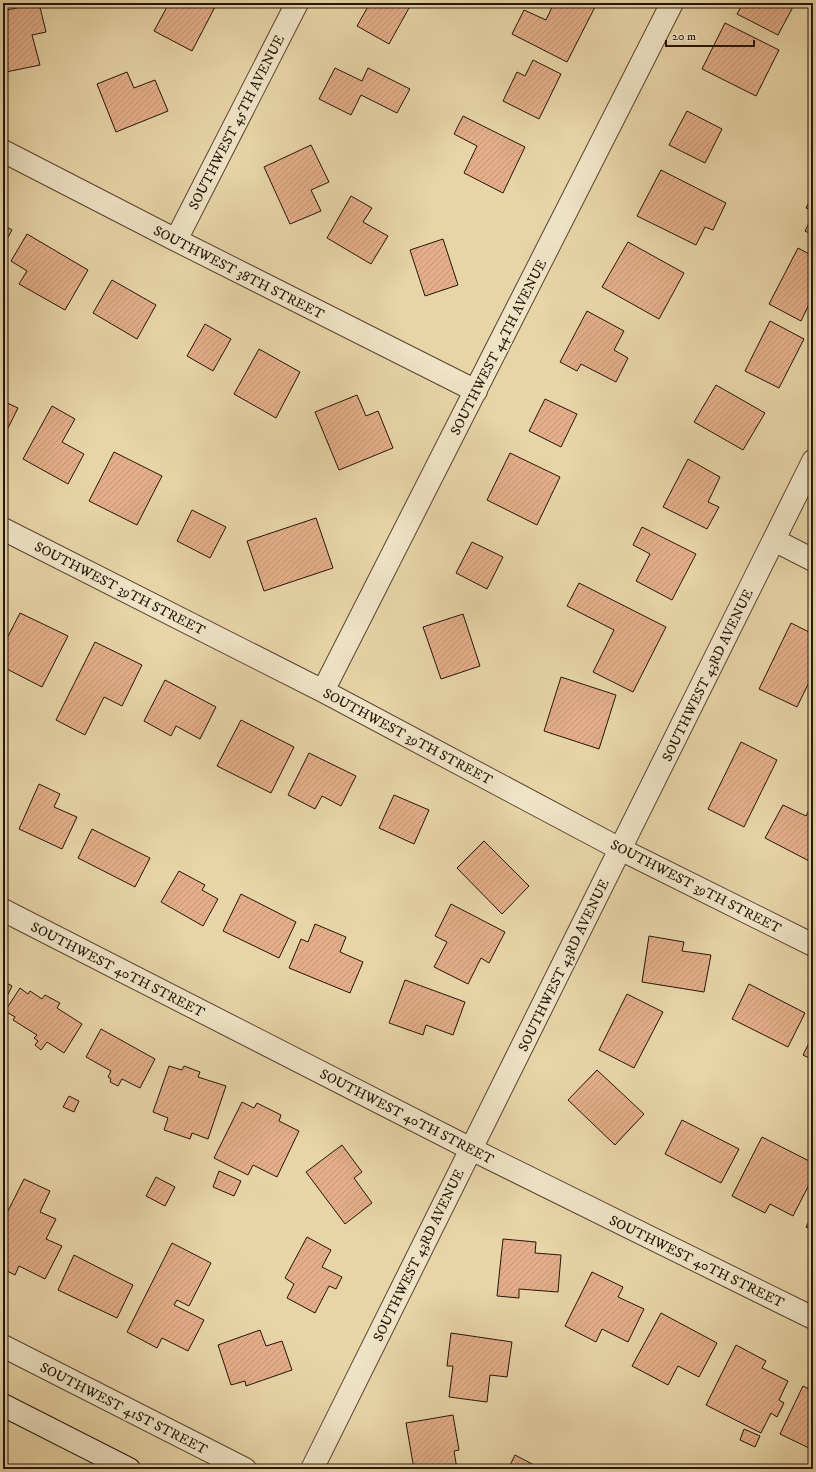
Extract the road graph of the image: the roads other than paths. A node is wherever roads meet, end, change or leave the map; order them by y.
1 (297, 3) edge
2 (672, 3) edge
3 (3, 152) edge
4 (176, 240) junction
5 (476, 391) junction
6 (813, 461) edge
7 (3, 528) edge
8 (774, 540) junction
9 (813, 560) edge
10 (322, 691) junction
11 (620, 848) junction
12 (3, 910) edge
13 (813, 945) edge
14 (471, 1149) junction
15 (813, 1318) edge
16 (3, 1346) edge
17 (3, 1406) edge
18 (129, 1469) edge
19 (245, 1469) edge
20 (312, 1469) edge

1 - 4 street, SOUTHWEST 45TH AVENUE
2 - 5 street, SOUTHWEST 44TH AVENUE
3 - 4 street, SOUTHWEST 38TH STREET
4 - 5 street, SOUTHWEST 38TH STREET
5 - 10 street, SOUTHWEST 44TH AVENUE
6 - 8 street, SOUTHWEST 43RD AVENUE
7 - 10 street, SOUTHWEST 39TH STREET
8 - 9 street
8 - 11 street, SOUTHWEST 43RD AVENUE
10 - 11 street, SOUTHWEST 39TH STREET
11 - 13 street, SOUTHWEST 39TH STREET
11 - 14 street, SOUTHWEST 43RD AVENUE
12 - 14 street, SOUTHWEST 40TH STREET
14 - 15 street, SOUTHWEST 40TH STREET
14 - 20 street, SOUTHWEST 43RD AVENUE
16 - 19 street, SOUTHWEST 41ST STREET
17 - 18 street

